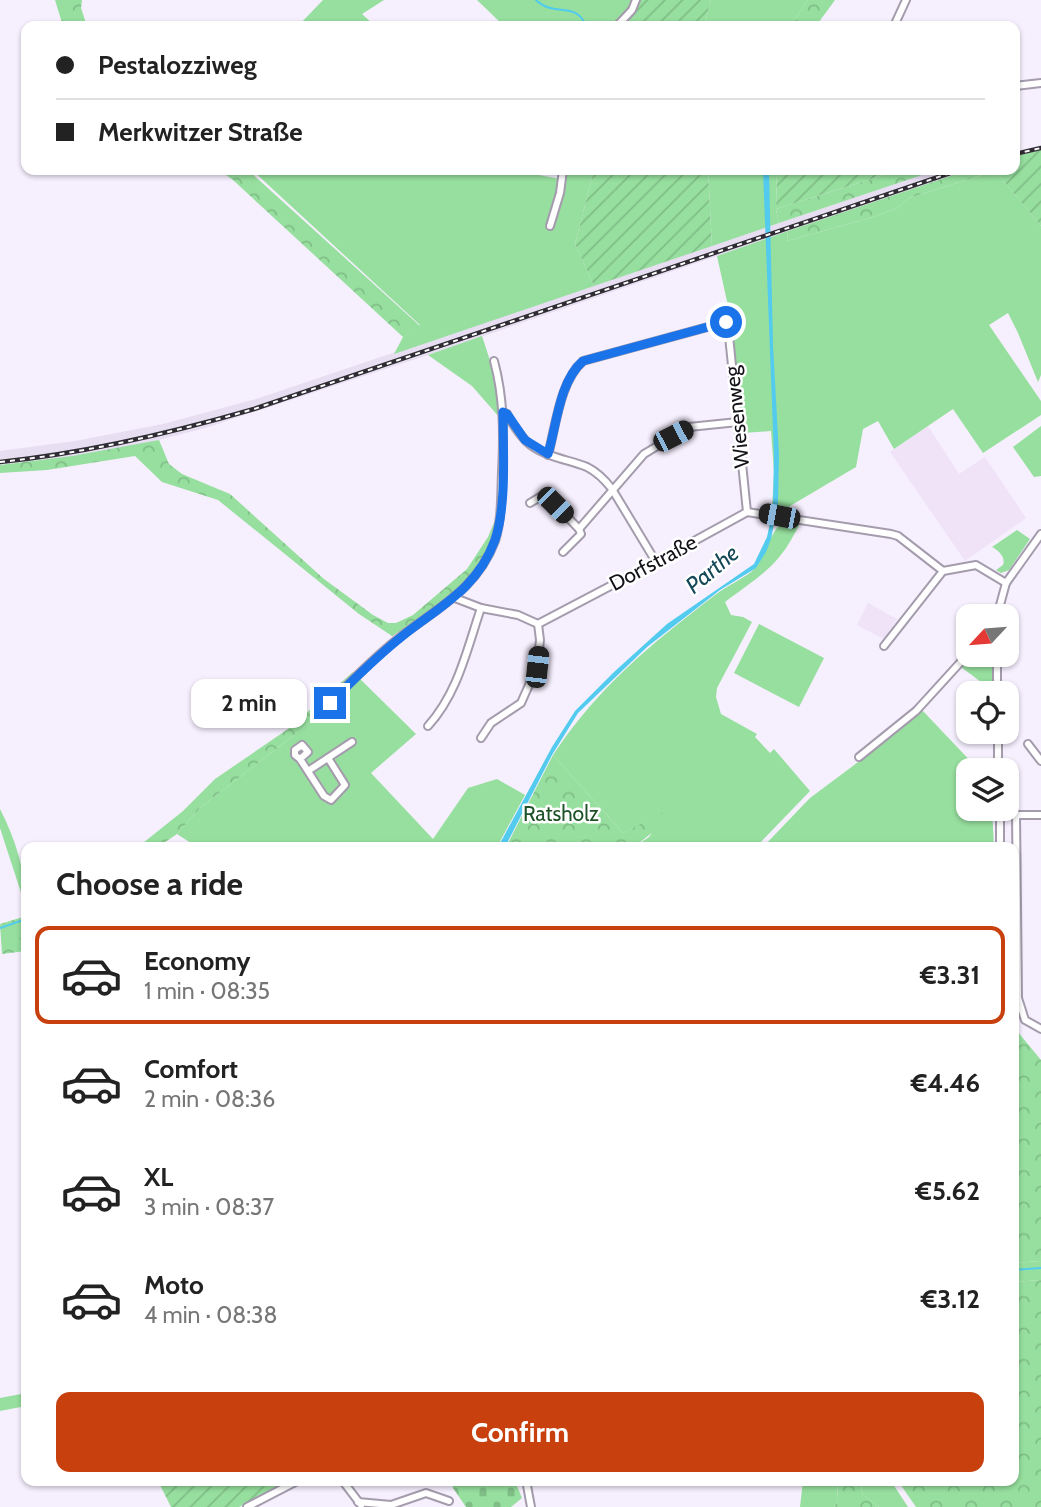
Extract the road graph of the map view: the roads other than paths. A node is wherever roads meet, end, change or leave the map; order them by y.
1 (636, 0) edge
2 (906, 0) edge
3 (622, 21) edge
4 (896, 21) edge
5 (1041, 83) edge
6 (1020, 85) edge
7 (562, 175) edge
8 (550, 226) dead end
9 (494, 361) dead end
10 (503, 412) junction
11 (738, 422) junction
12 (548, 454) junction
13 (612, 489) junction
14 (530, 503) dead end
15 (747, 512) junction
16 (579, 529) junction
17 (1041, 534) edge
18 (563, 552) dead end
19 (656, 562) junction
20 (943, 570) junction
21 (1006, 583) junction
22 (455, 598) junction
23 (1000, 604) edge
24 (481, 608) junction
25 (538, 624) junction
26 (884, 646) dead end
27 (956, 667) edge
28 (330, 703) dead end
29 (428, 726) dead end
30 (481, 738) dead end
31 (352, 742) dead end
32 (1028, 744) dead end
33 (859, 757) dead end
34 (328, 758) junction
35 (300, 759) dead end
36 (1041, 761) edge
37 (308, 771) junction
38 (1041, 815) edge
39 (1019, 816) edge
40 (1000, 821) edge
41 (1016, 821) edge
42 (1000, 842) edge
43 (1016, 842) edge
44 (1019, 1001) edge
45 (1041, 1029) edge
46 (287, 1486) edge
47 (346, 1486) edge
48 (527, 1486) edge
49 (449, 1501) dead end
50 (360, 1505) edge
51 (247, 1507) edge
52 (531, 1507) edge

1 - 3 street
2 - 4 street
5 - 6 street
7 - 8 street
9 - 10 street
10 - 12 street
10 - 22 street
11 - 12 street, Wiesenweg
11 - 13 street
11 - 15 street, Wiesenweg
12 - 13 street
13 - 16 street
13 - 19 street
14 - 16 street
15 - 19 street, Dorfstraße
15 - 20 street, Dorfstraße
16 - 18 street
17 - 21 street
19 - 25 street, Dorfstraße
20 - 21 street
20 - 26 street
21 - 23 street
22 - 24 street
22 - 28 street
24 - 25 street
24 - 29 street
25 - 30 street
27 - 33 street
31 - 34 street
32 - 36 street
34 - 37 street
34 - 37 street
35 - 37 street
38 - 39 street
40 - 42 street
41 - 43 street
44 - 45 street
46 - 51 street
47 - 50 street
48 - 52 street
49 - 50 street

